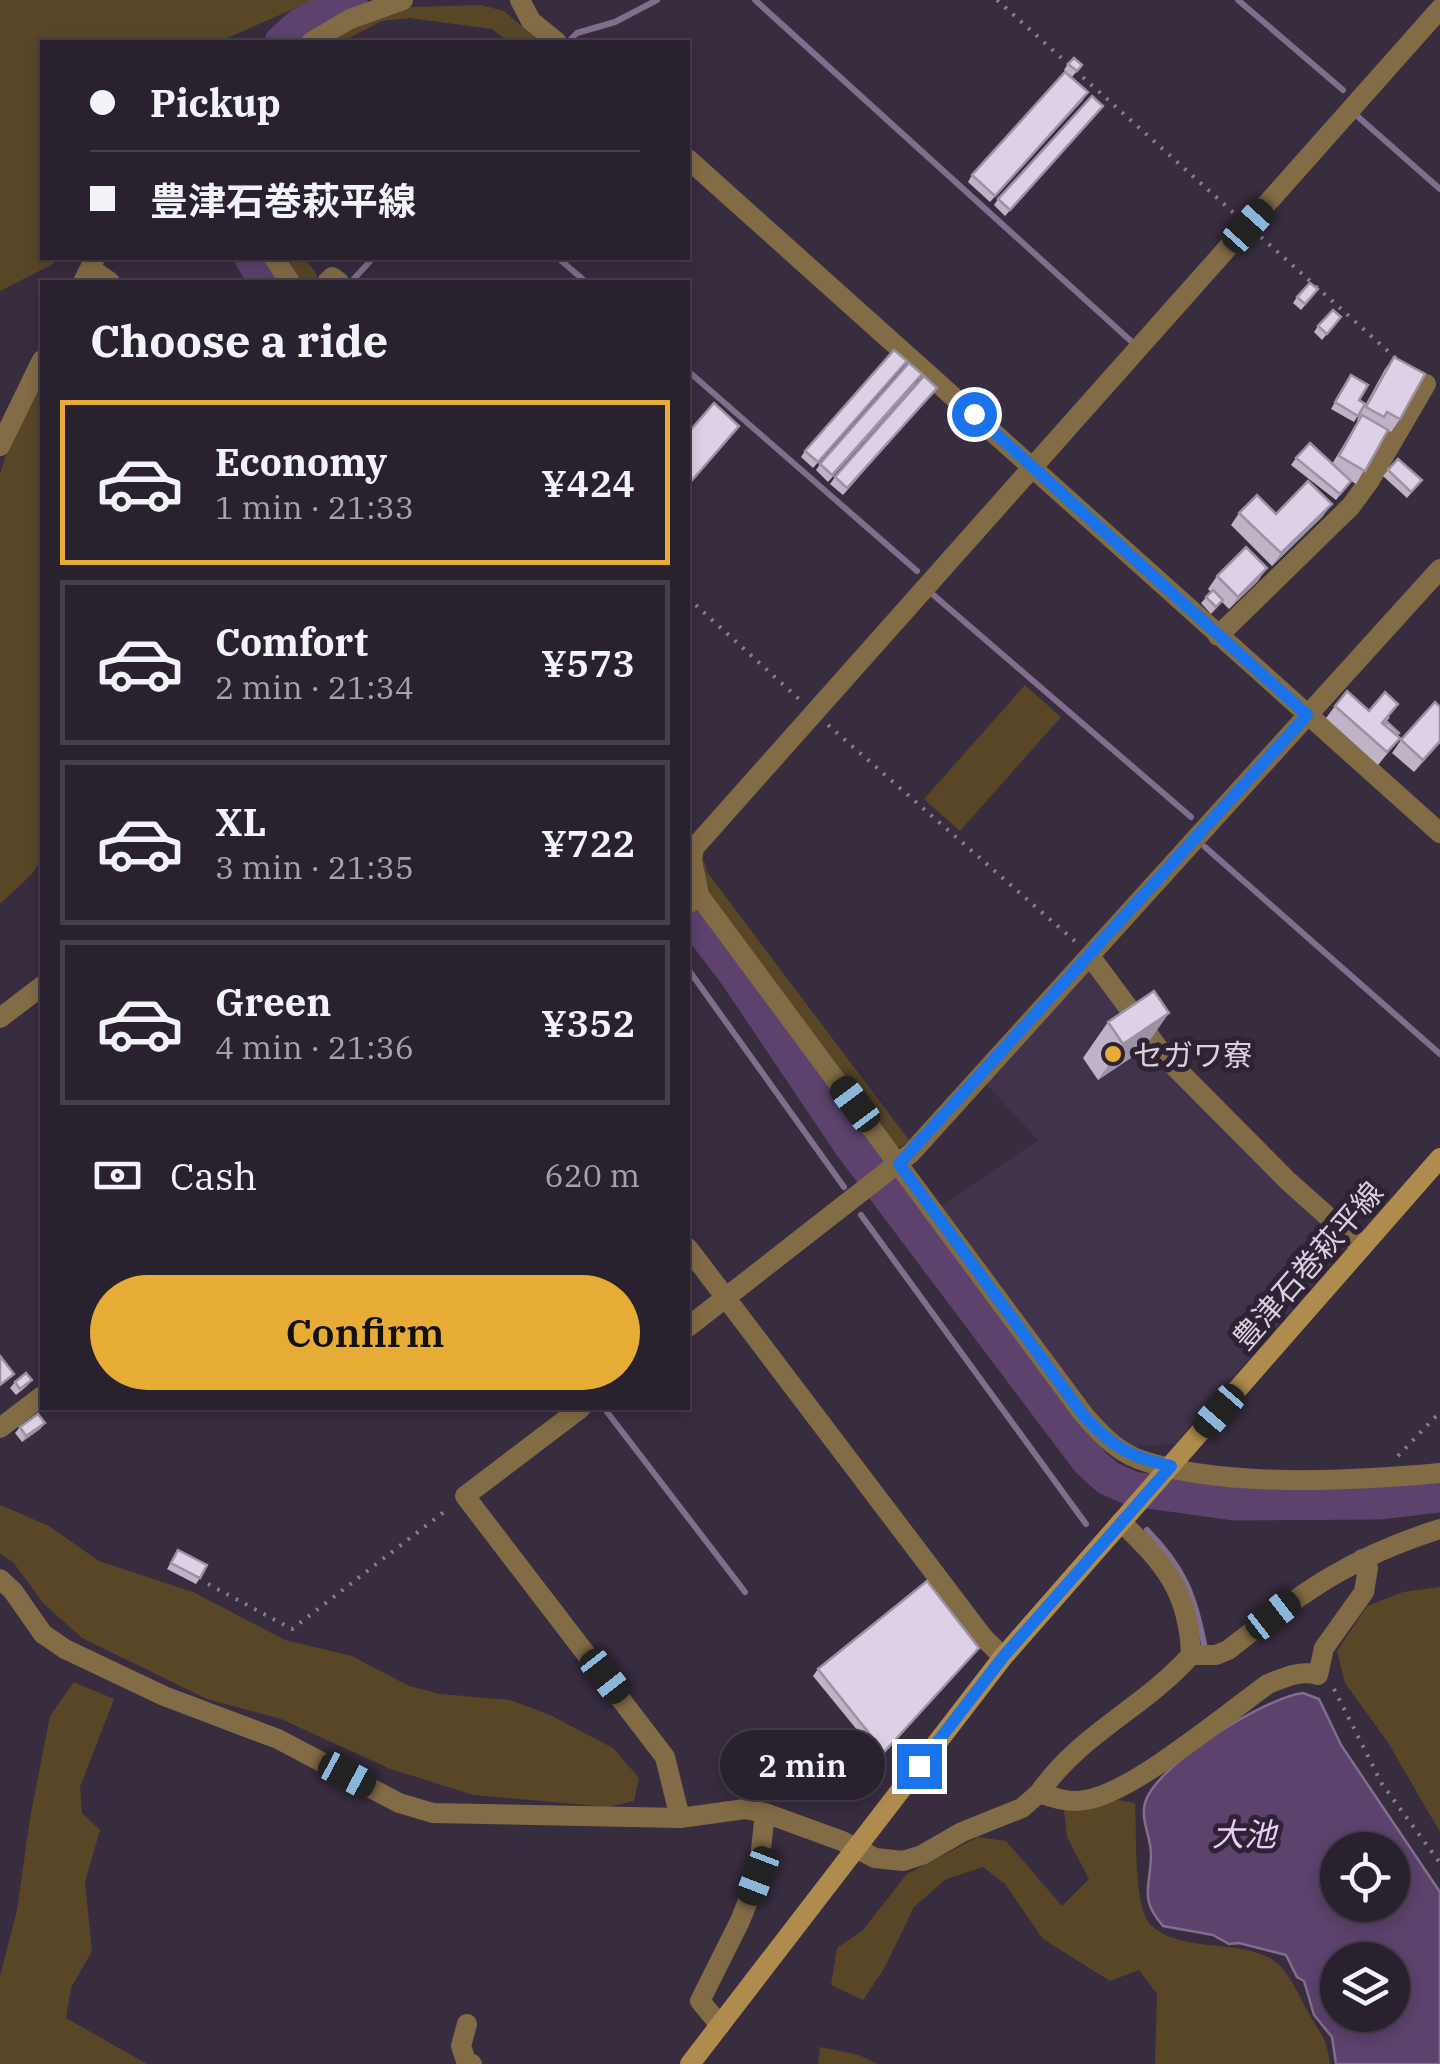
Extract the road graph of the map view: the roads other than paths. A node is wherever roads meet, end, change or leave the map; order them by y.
1 (403, 0) edge
2 (520, 0) edge
3 (1440, 9) edge
4 (314, 40) edge
5 (554, 40) edge
6 (690, 161) edge
7 (40, 364) edge
8 (1426, 384) edge
9 (0, 446) edge
10 (1031, 466) junction
11 (1440, 569) edge
12 (1218, 636) junction
13 (1307, 715) junction
14 (1440, 833) edge
15 (692, 895) edge
16 (1090, 956) junction
17 (40, 988) edge
18 (0, 1018) edge
19 (1440, 1158) edge
20 (897, 1165) junction
21 (1362, 1247) junction
22 (690, 1251) edge
23 (726, 1298) junction
24 (690, 1325) edge
25 (40, 1398) edge
26 (578, 1410) edge
27 (0, 1428) edge
28 (1166, 1471) junction
29 (1440, 1472) edge
30 (1123, 1519) junction
31 (1440, 1529) edge
32 (1362, 1559) junction
33 (0, 1578) edge
34 (1192, 1655) junction
35 (1003, 1657) junction
36 (1039, 1793) junction
37 (765, 1813) junction
38 (680, 1818) junction
39 (855, 1849) junction
40 (467, 2024) dead end
41 (720, 2026) junction
42 (472, 2064) edge
43 (690, 2064) edge

1 - 4 street
2 - 5 street
3 - 10 street
6 - 10 street
7 - 9 street
8 - 12 street
10 - 12 street
10 - 15 street
11 - 13 street
12 - 13 street
13 - 14 street
13 - 16 street
15 - 20 street
16 - 20 street
16 - 21 street
17 - 18 street
19 - 21 main road, 豊津石巻萩平線
20 - 23 street
20 - 28 street
21 - 28 main road, 豊津石巻萩平線
22 - 23 street
23 - 24 street
23 - 35 street
25 - 27 street
26 - 38 street
28 - 29 street
28 - 30 main road, 豊津石巻萩平線
30 - 34 street
30 - 35 main road, 豊津石巻萩平線
31 - 32 street
32 - 34 street
32 - 36 street
33 - 38 street
34 - 36 street
35 - 39 main road, 豊津石巻萩平線
36 - 39 street
37 - 38 street
37 - 39 street
37 - 41 street
39 - 41 main road, 豊津石巻萩平線
40 - 42 street
41 - 43 main road, 豊津石巻萩平線

